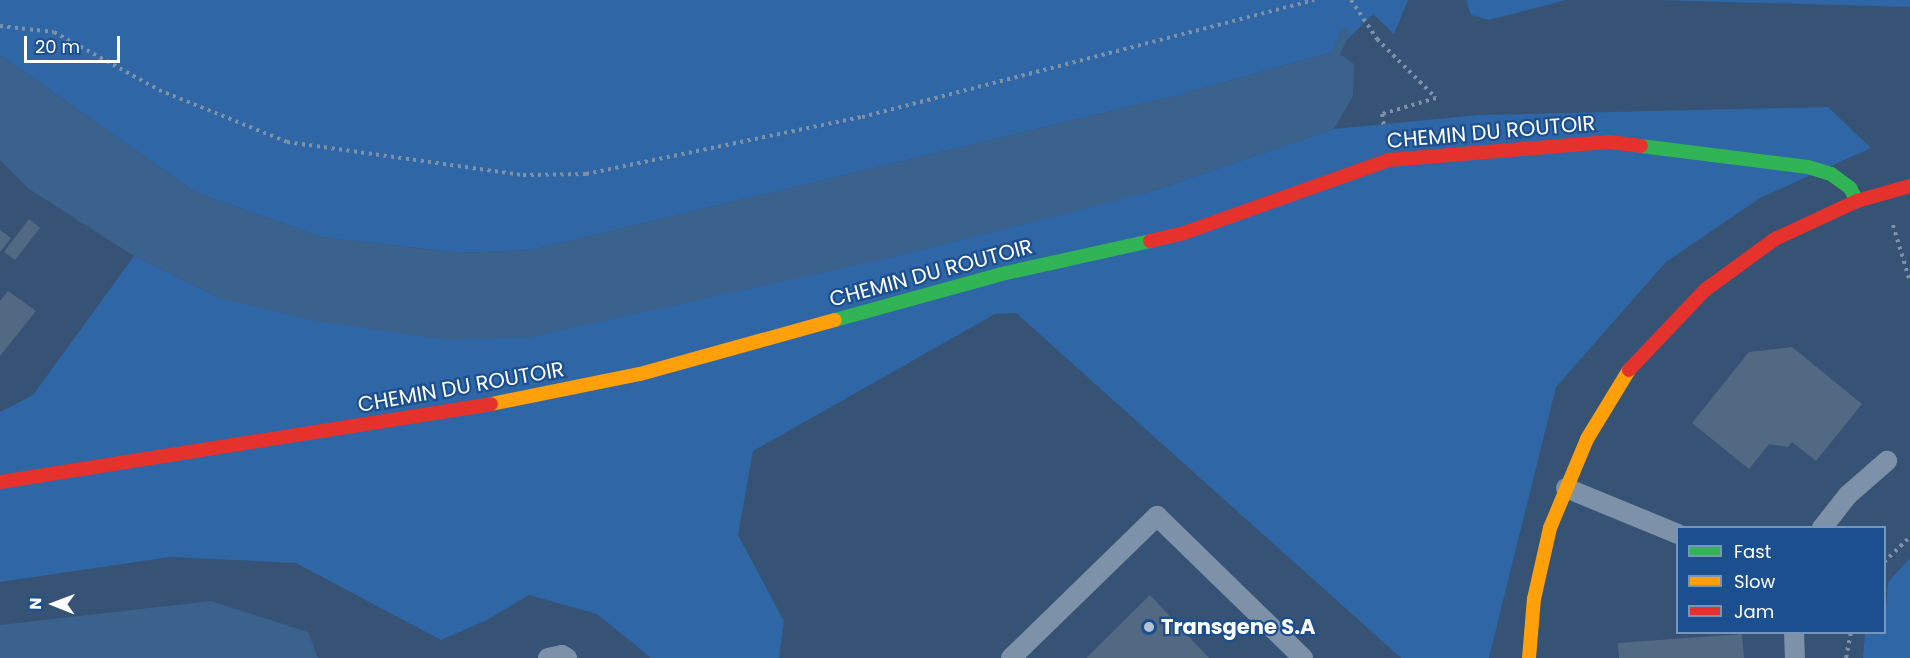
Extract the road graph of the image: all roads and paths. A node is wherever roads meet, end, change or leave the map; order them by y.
1 (1314, 0) edge
2 (1351, 0) edge
3 (0, 26) edge
4 (1389, 160) junction
5 (1910, 186) edge
6 (1884, 193) junction
7 (1857, 201) junction
8 (1910, 282) edge
9 (1887, 461) dead end
10 (0, 482) edge
11 (1566, 488) junction
12 (1824, 526) edge
13 (1676, 534) edge
14 (1910, 537) edge
15 (1886, 560) edge
16 (1794, 634) edge
17 (1851, 634) edge
18 (548, 658) edge
19 (567, 658) edge
20 (1011, 658) edge
21 (1303, 658) edge
22 (1529, 658) edge
23 (1795, 658) edge
24 (1846, 658) edge

1 - 3 path
2 - 4 path
4 - 7 street, CHEMIN DU ROUTOIR
4 - 10 street, CHEMIN DU ROUTOIR
5 - 6 street
6 - 7 street
6 - 8 path
7 - 11 street
9 - 12 lane
11 - 13 lane
11 - 22 street
14 - 15 path
16 - 23 lane
17 - 24 path
18 - 19 lane
20 - 21 lane

